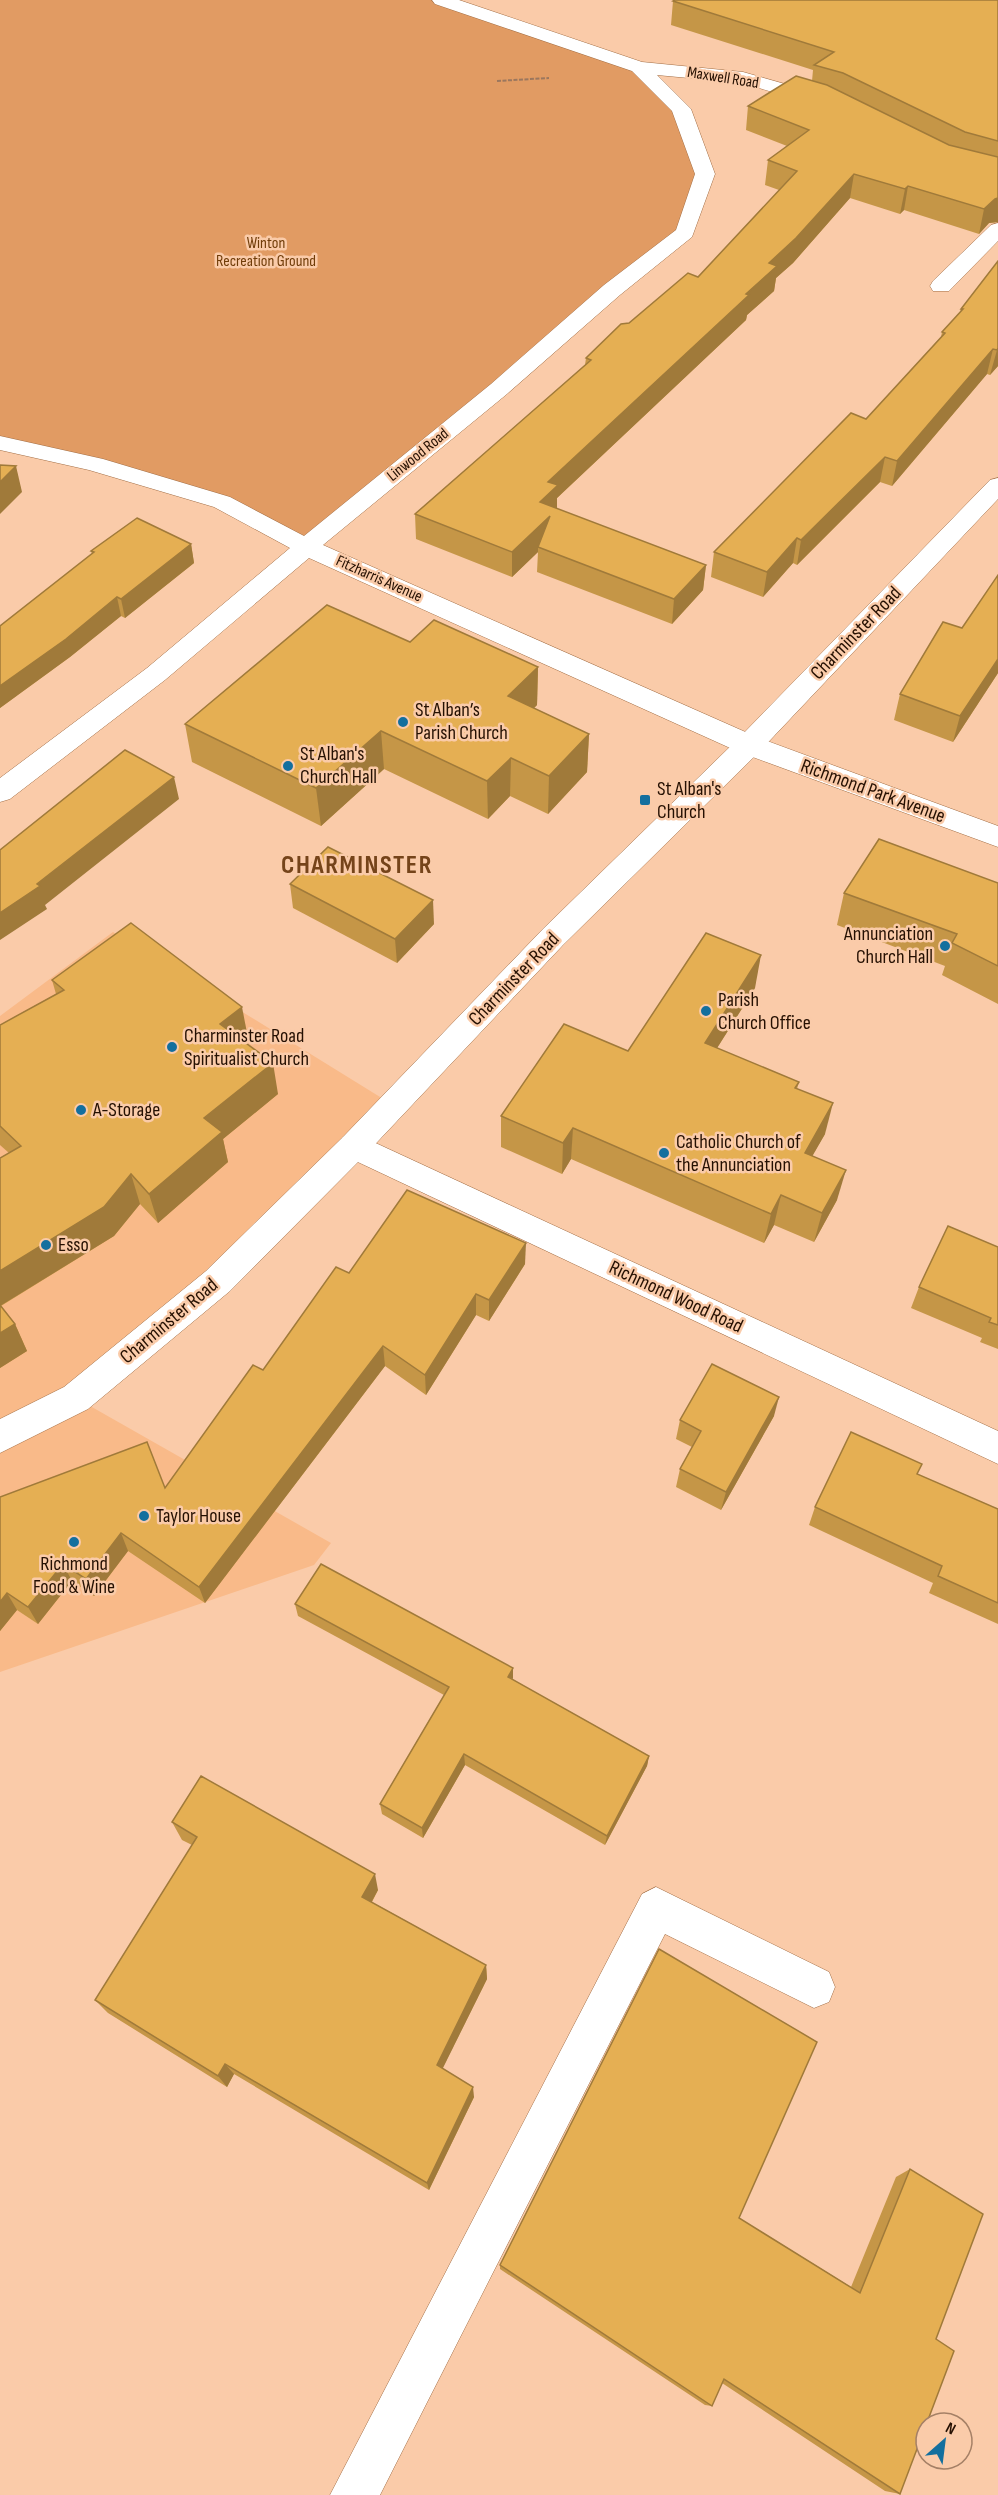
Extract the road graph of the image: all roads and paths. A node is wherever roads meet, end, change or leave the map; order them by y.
1 (441, 0) edge
2 (639, 67) junction
3 (841, 108) edge
4 (998, 229) edge
5 (940, 286) dead end
6 (0, 443) edge
7 (998, 485) edge
8 (306, 547) junction
9 (749, 745) junction
10 (0, 792) edge
11 (998, 837) edge
12 (354, 1146) junction
13 (0, 1437) edge
14 (998, 1448) edge
15 (814, 1987) dead end
16 (354, 2495) edge

1 - 2 street, Maxwell Road
2 - 3 street, Maxwell Road
2 - 8 street, Linwood Road
4 - 5 street
6 - 8 street, Fitzharris Avenue
7 - 9 street, Charminster Road
8 - 9 street, Fitzharris Avenue
8 - 10 street, Linwood Road
9 - 11 street, Richmond Park Avenue
9 - 12 street, Charminster Road
12 - 13 street, Charminster Road
12 - 14 street, Richmond Wood Road
15 - 16 street

